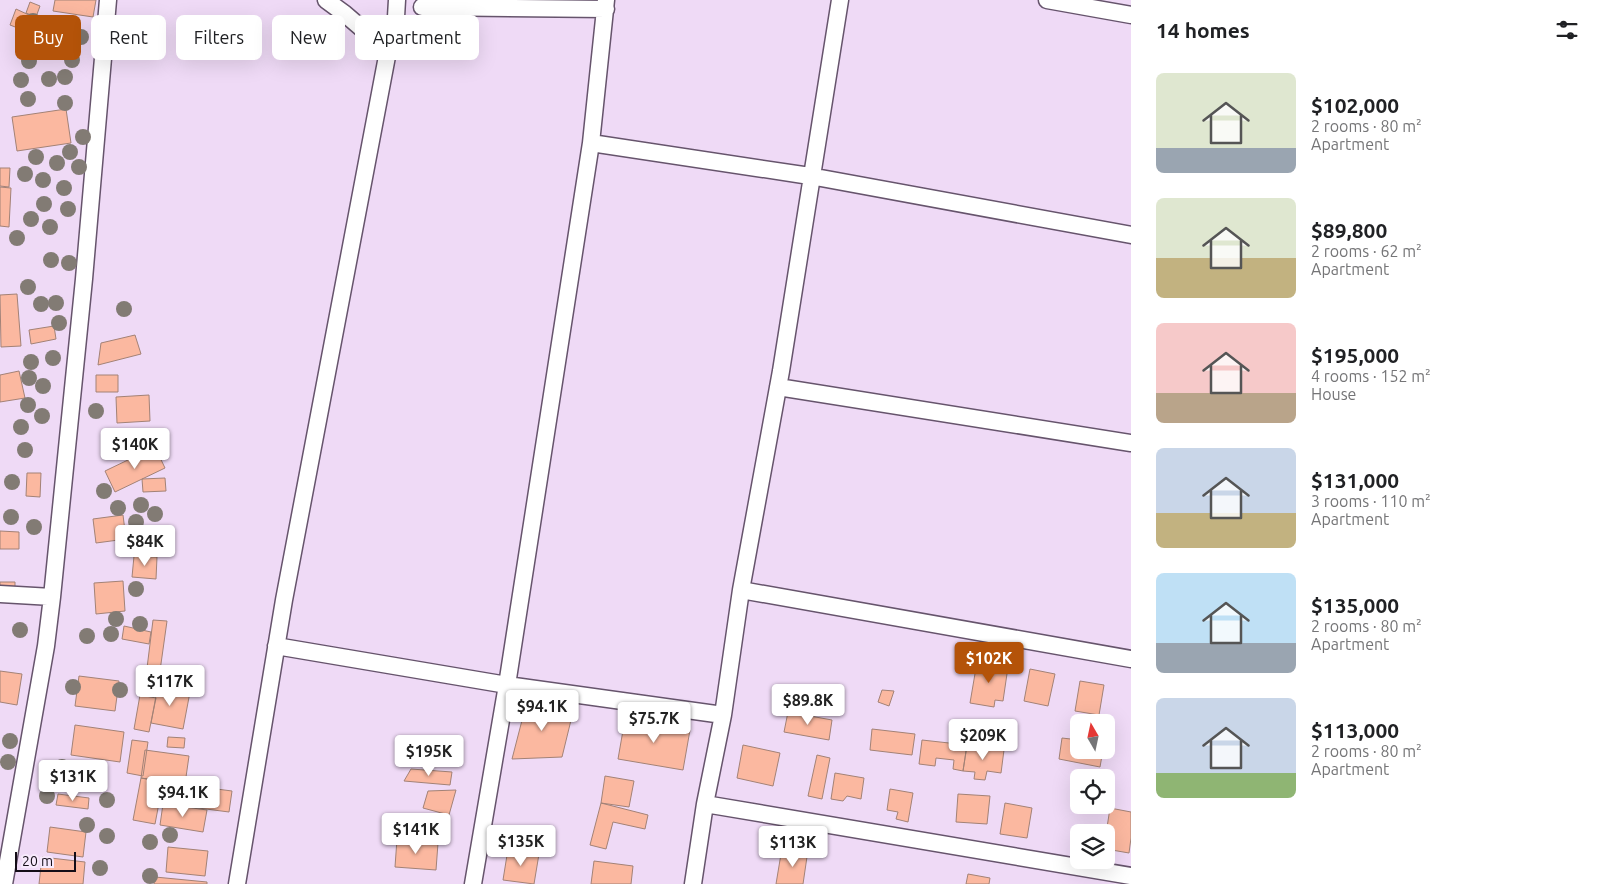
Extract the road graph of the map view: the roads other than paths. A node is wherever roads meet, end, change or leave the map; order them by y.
1 (108, 0) edge
2 (326, 0) edge
3 (397, 0) edge
4 (840, 0) edge
5 (1050, 0) edge
6 (429, 4) edge
7 (606, 4) edge
8 (396, 15) edge
9 (401, 15) edge
10 (1131, 15) edge
11 (355, 23) edge
12 (386, 60) edge
13 (590, 143) junction
14 (810, 176) junction
15 (1131, 235) edge
16 (778, 386) junction
17 (1131, 443) edge
18 (741, 590) junction
19 (0, 594) edge
20 (52, 597) junction
21 (276, 646) junction
22 (1131, 659) edge
23 (507, 686) junction
24 (723, 715) junction
25 (706, 804) junction
26 (1131, 876) edge
27 (4, 884) edge
28 (237, 884) edge
29 (473, 884) edge
30 (693, 884) edge

1 - 20 street
2 - 11 street
3 - 8 street
4 - 14 street
5 - 10 street
6 - 7 street
6 - 9 street
7 - 13 street
12 - 21 street
13 - 14 street
13 - 23 street
14 - 15 street
14 - 16 street
16 - 17 street
16 - 18 street
18 - 22 street
18 - 24 street
19 - 20 street
20 - 27 street
21 - 23 street
21 - 28 street
23 - 24 street
23 - 29 street
24 - 25 street
25 - 26 street
25 - 30 street

